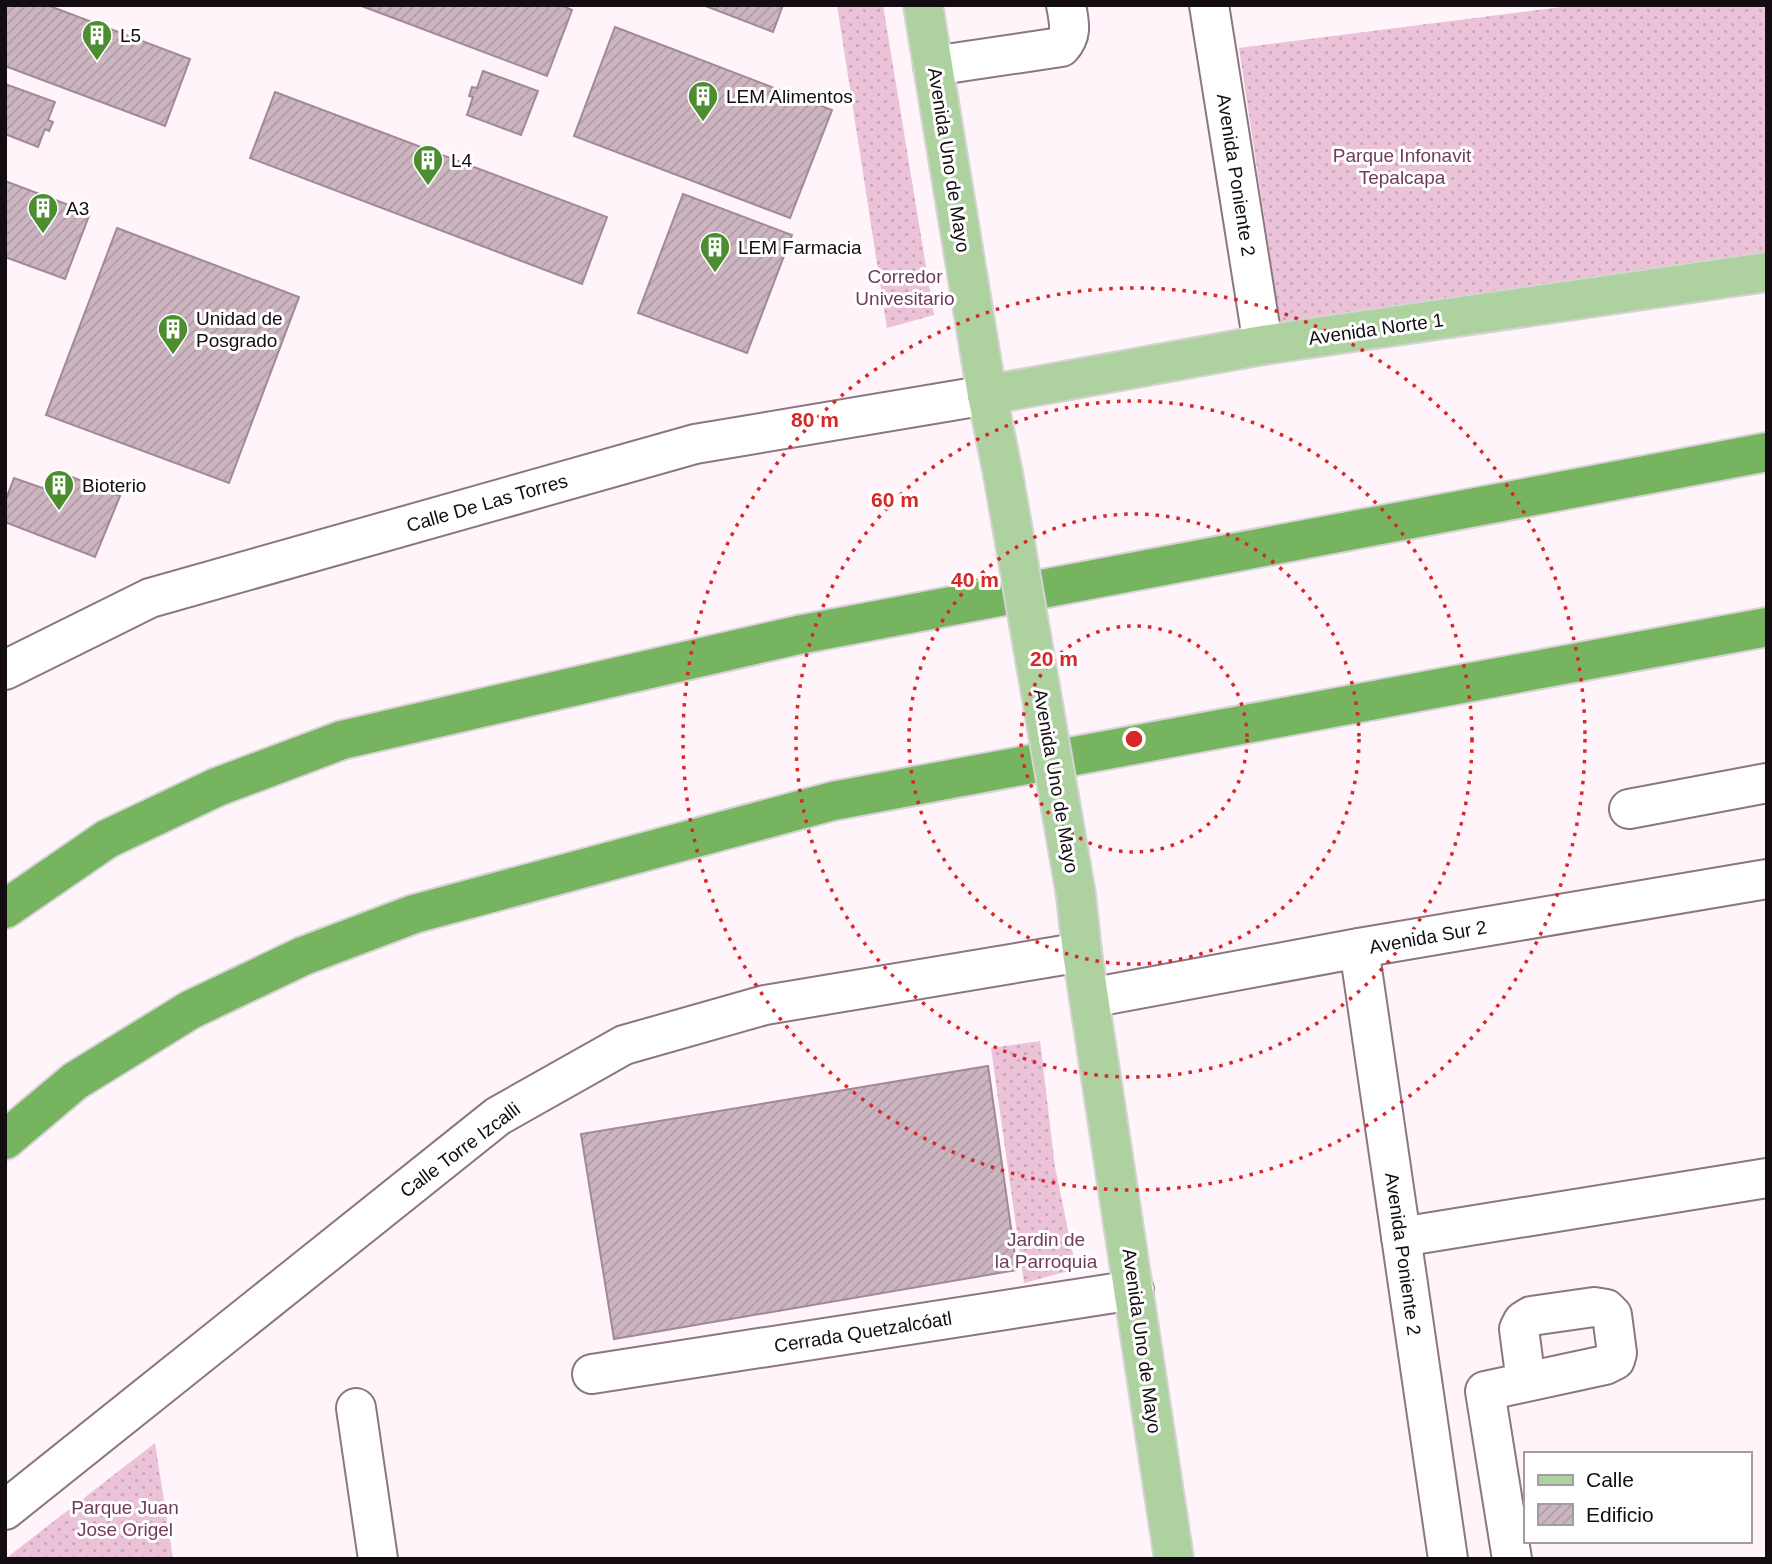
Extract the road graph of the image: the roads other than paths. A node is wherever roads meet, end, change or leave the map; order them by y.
1 (923, 5) edge
2 (1066, 5) edge
3 (1209, 5) edge
4 (933, 66) junction
5 (1767, 272) edge
6 (1263, 345) junction
7 (987, 395) junction
8 (1767, 452) edge
9 (1767, 627) edge
10 (5, 670) edge
11 (1767, 783) edge
12 (1629, 809) dead end
13 (1767, 879) edge
14 (5, 909) edge
15 (1359, 948) junction
16 (1082, 952) junction
17 (1090, 998) junction
18 (5, 1140) edge
19 (1767, 1178) edge
20 (1401, 1237) junction
21 (1134, 1290) junction
22 (592, 1374) dead end
23 (1526, 1382) dead end
24 (1485, 1391) junction
25 (1424, 1399) junction
26 (356, 1408) dead end
27 (5, 1510) edge
28 (377, 1559) edge
29 (1174, 1559) edge
30 (1448, 1559) edge
31 (1512, 1559) edge

1 - 4 main road, Avenida Uno de Mayo
2 - 4 street
3 - 6 street, Avenida Poniente 2
4 - 7 main road, Avenida Uno de Mayo
5 - 6 main road, Avenida Norte 1
6 - 7 main road, Avenida Norte 1
7 - 10 street, Calle De Las Torres
7 - 16 main road, Avenida Uno de Mayo, bridge
8 - 14 highway
9 - 18 highway
11 - 12 street
13 - 15 street, Avenida Sur 2
15 - 17 street, Avenida Sur 2
15 - 20 street, Avenida Poniente 2
16 - 17 main road, Avenida Uno de Mayo
16 - 27 street, Calle Torre Izcalli
17 - 21 main road, Avenida Uno de Mayo
19 - 20 street
20 - 25 street, Avenida Poniente 2
21 - 22 street, Cerrada Quetzalcóatl
21 - 29 main road, Avenida Uno de Mayo
23 - 24 street
24 - 25 street
24 - 31 street
25 - 30 street, Avenida Poniente 2
26 - 28 street

